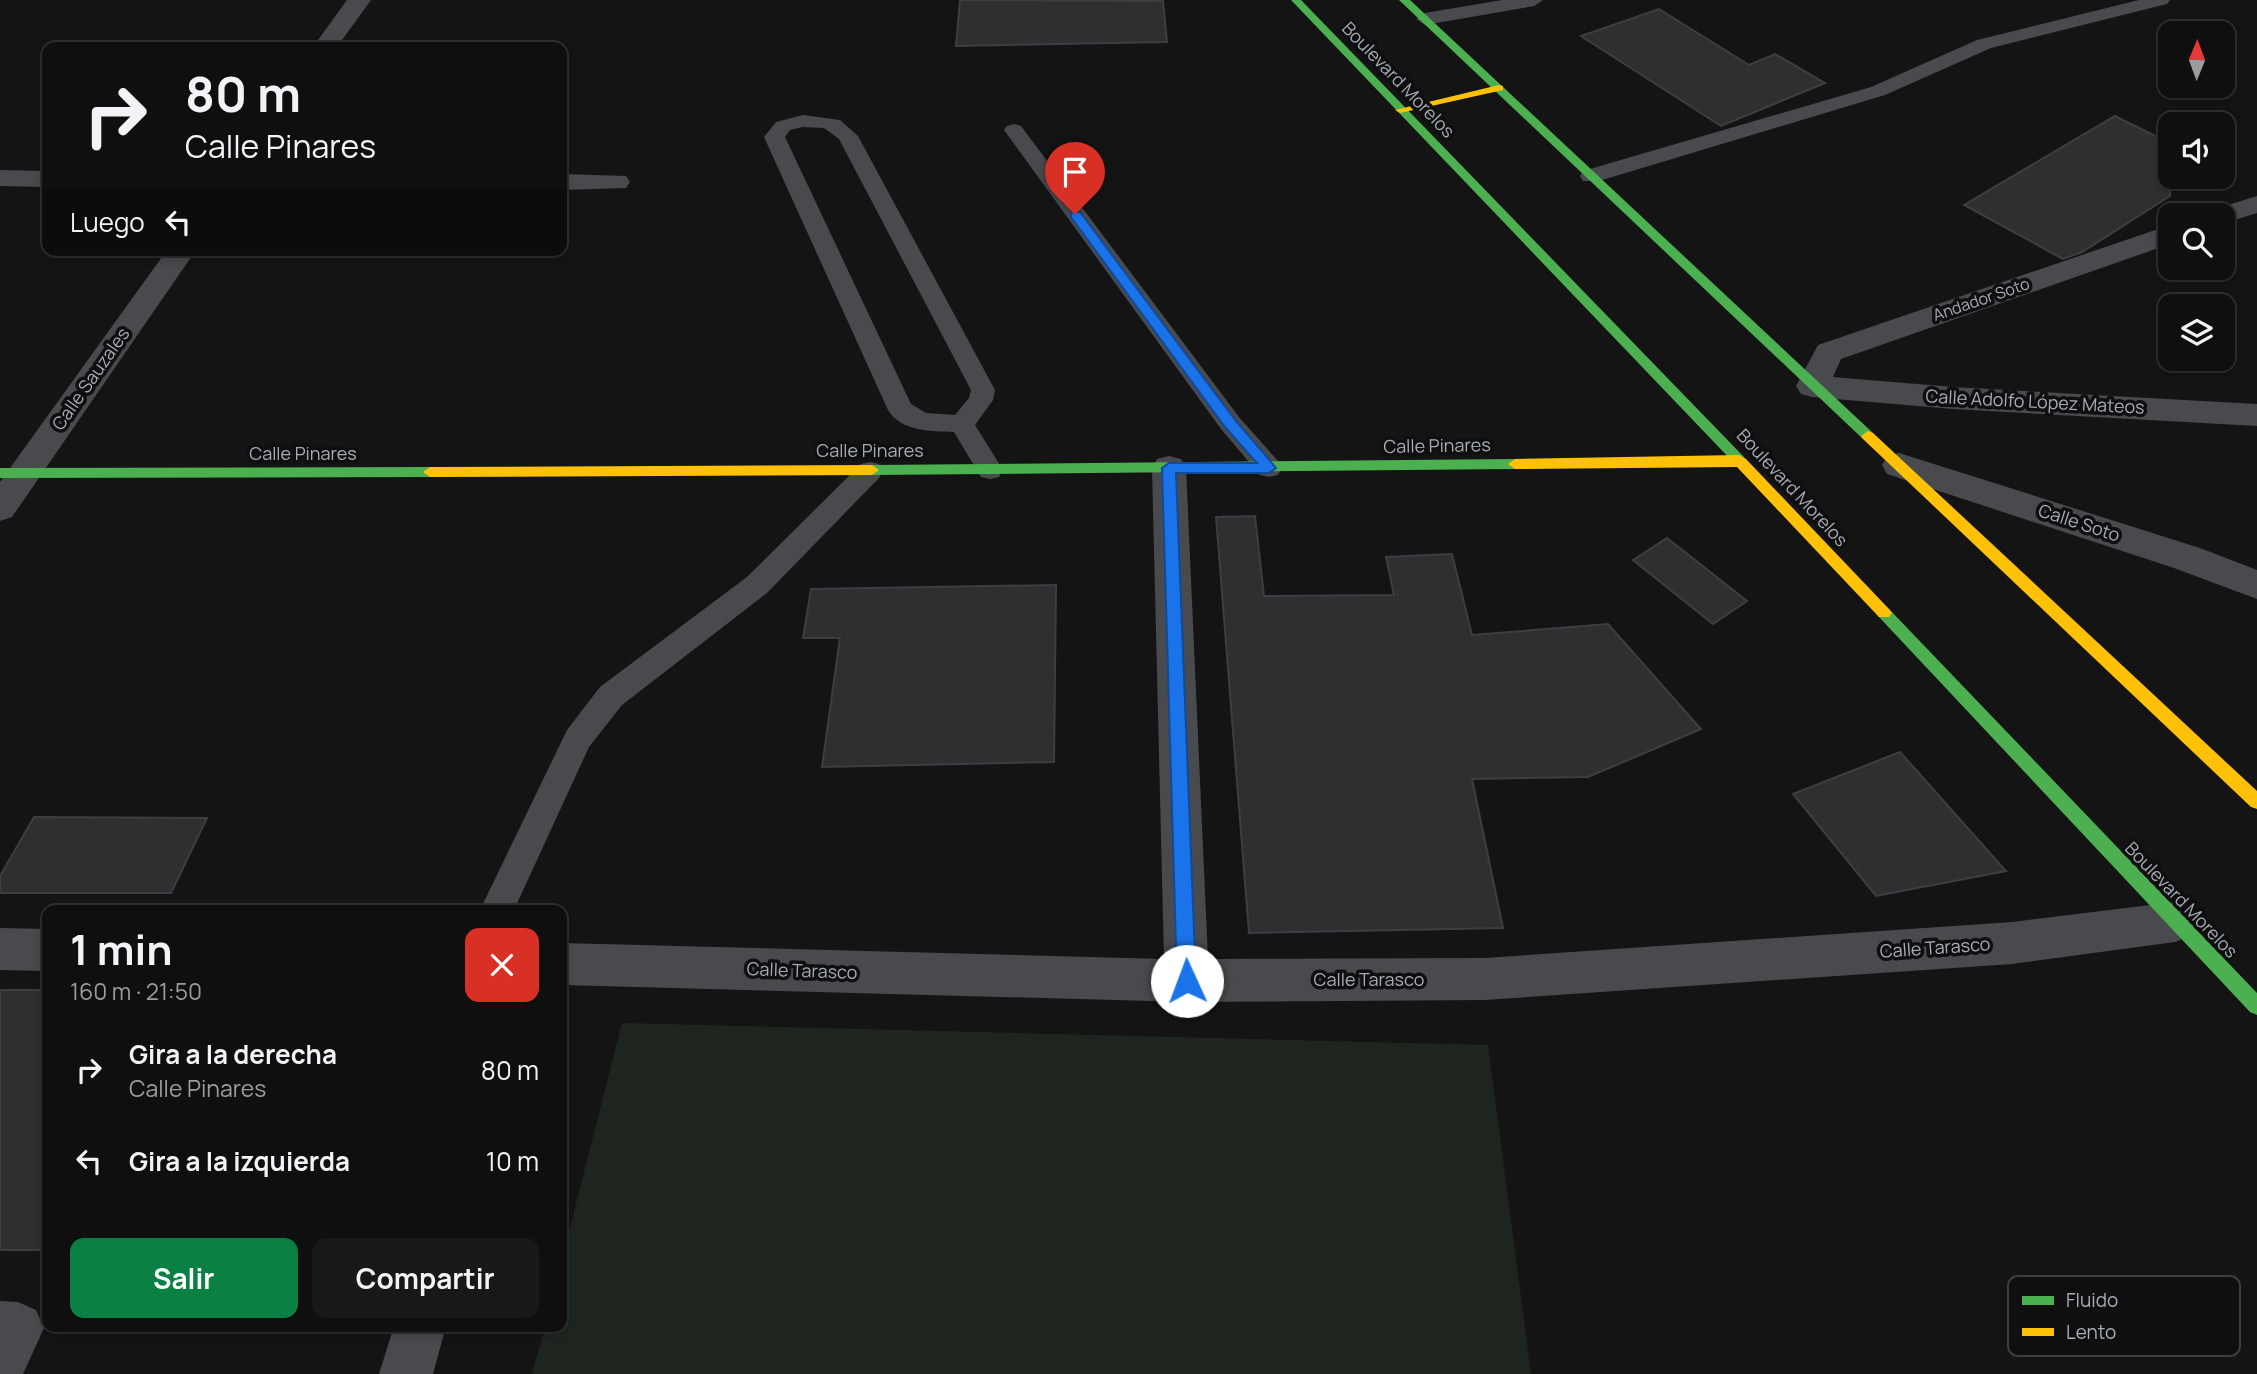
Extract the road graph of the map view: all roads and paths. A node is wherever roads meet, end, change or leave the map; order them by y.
1 (359, 0) edge
2 (1296, 0) edge
3 (1404, 0) edge
4 (1534, 0) edge
5 (2161, 0) edge
6 (1425, 19) junction
7 (329, 42) edge
8 (1499, 88) junction
9 (1400, 110) junction
10 (1014, 130) dead end
11 (1591, 176) junction
12 (0, 178) edge
13 (42, 179) edge
14 (567, 182) edge
15 (616, 182) dead end
16 (2257, 204) edge
17 (2235, 212) edge
18 (2158, 238) edge
19 (177, 256) edge
20 (1812, 386) junction
21 (2257, 415) edge
22 (962, 424) junction
23 (1741, 462) junction
24 (1899, 465) junction
25 (1169, 468) junction
26 (1269, 468) junction
27 (990, 470) junction
28 (870, 471) junction
29 (12, 473) edge
30 (0, 508) edge
31 (2257, 585) edge
32 (2257, 802) edge
33 (499, 905) edge
34 (2175, 922) junction
35 (0, 948) edge
36 (42, 950) edge
37 (567, 964) edge
38 (1187, 981) junction
39 (2257, 1006) edge
40 (418, 1332) edge
41 (406, 1374) edge

1 - 7 street
2 - 9 main road, Boulevard Morelos
3 - 6 main road
4 - 6 lane
5 - 11 lane
6 - 8 main road
8 - 9 main road
8 - 11 main road
9 - 23 main road, Boulevard Morelos
10 - 26 lane
11 - 20 main road
12 - 13 street
14 - 15 street
16 - 17 street
18 - 20 street, Andador Soto
19 - 29 street, Calle Sauzales
20 - 21 street, Calle Adolfo López Mateos
20 - 24 main road
22 - 22 lane
22 - 27 lane
23 - 26 main road, Calle Pinares
23 - 34 main road, Boulevard Morelos
24 - 31 street, Calle Soto
24 - 32 main road
25 - 26 main road, Calle Pinares
25 - 27 main road, Calle Pinares
25 - 38 street
27 - 28 main road, Calle Pinares
28 - 29 main road, Calle Pinares
28 - 33 lane
29 - 30 street, Calle Sauzales
34 - 38 street, Calle Tarasco
34 - 39 main road, Boulevard Morelos
35 - 36 street
37 - 38 street, Calle Tarasco
40 - 41 street

